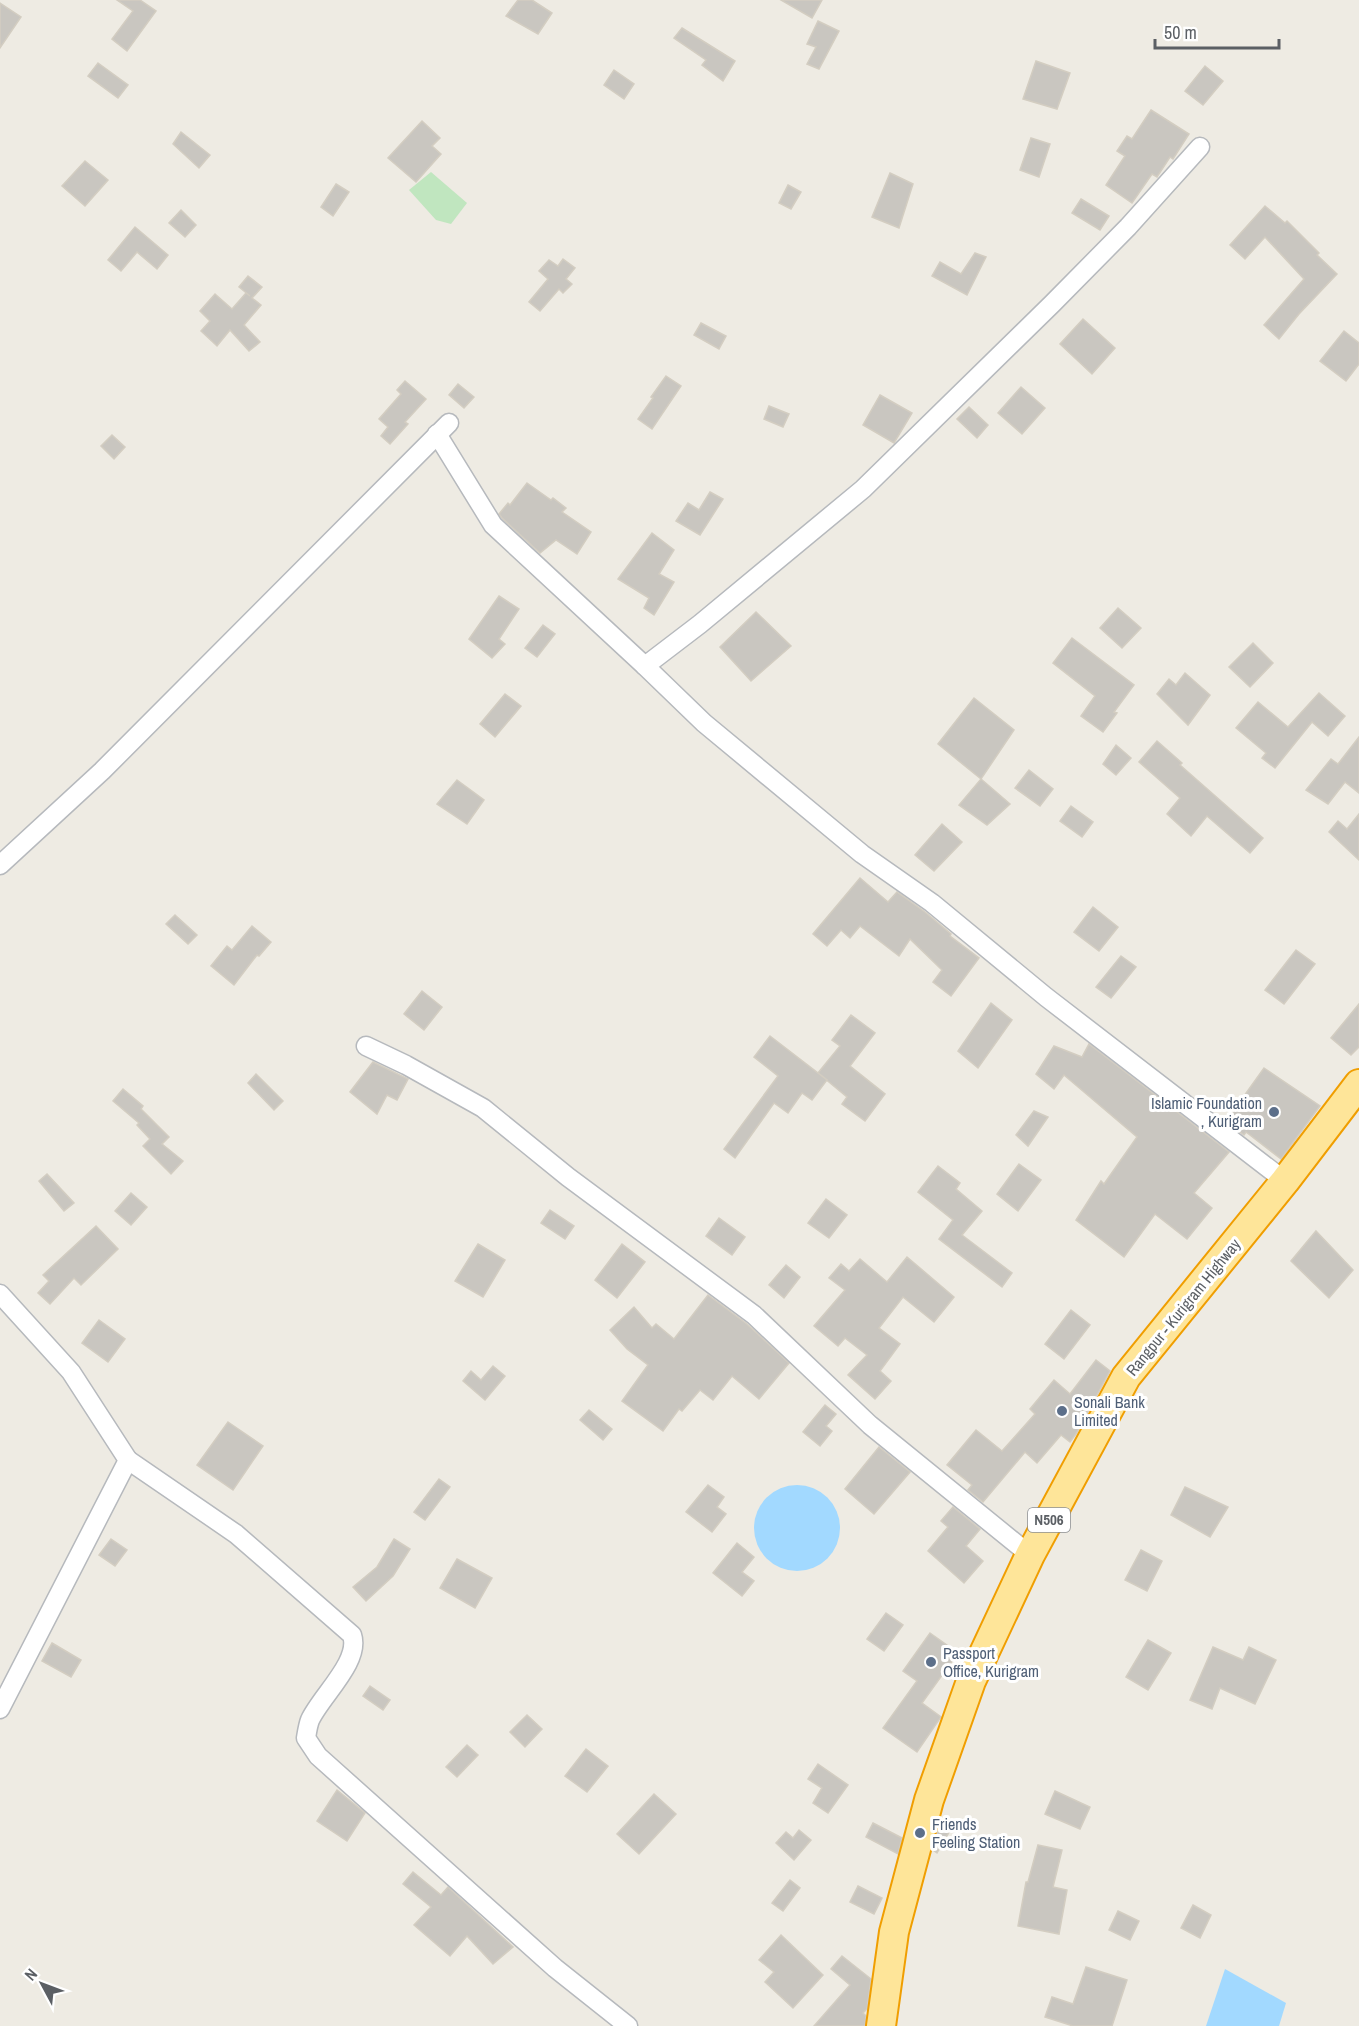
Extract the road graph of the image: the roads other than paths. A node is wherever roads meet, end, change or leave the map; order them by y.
1 (1200, 147) dead end
2 (645, 666) junction
3 (0, 865) edge
4 (366, 1046) dead end
5 (1359, 1084) edge
6 (1285, 1181) junction
7 (0, 1294) edge
8 (128, 1460) junction
9 (1030, 1555) junction
10 (0, 1709) edge
11 (628, 2026) edge
12 (880, 2026) edge

1 - 2 street
2 - 3 street
2 - 6 street
4 - 9 street
5 - 6 highway, Rangpur - Kurigram Highway / N506
6 - 9 highway, Rangpur - Kurigram Highway / N506
7 - 8 street
8 - 10 street
8 - 11 street
9 - 12 highway, Rangpur - Kurigram Highway / N506

